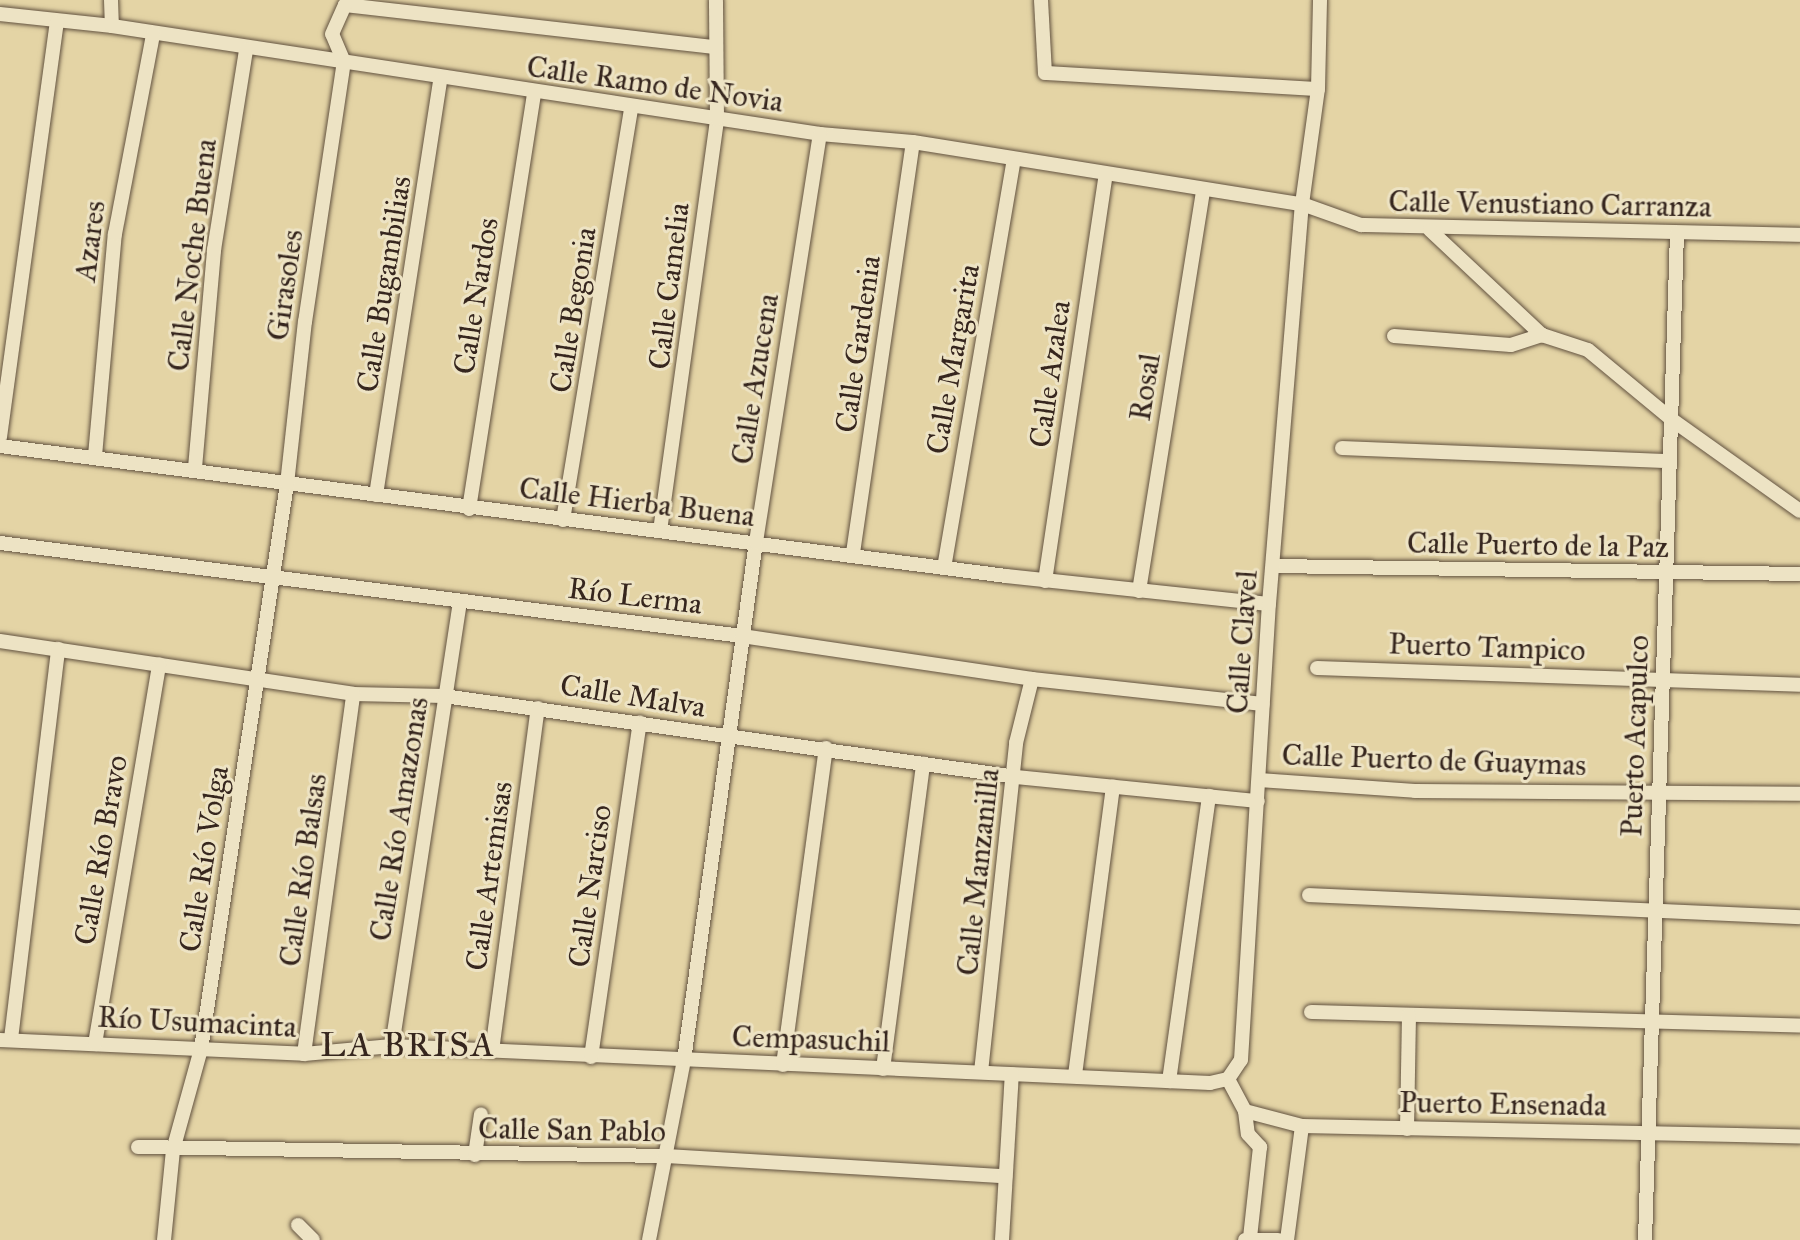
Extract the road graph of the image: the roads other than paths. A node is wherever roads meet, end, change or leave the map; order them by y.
1 (111, 0) edge
2 (716, 0) edge
3 (1041, 0) edge
4 (1320, 0) edge
5 (350, 3) edge
6 (0, 14) edge
7 (57, 23) junction
8 (112, 26) junction
9 (153, 34) junction
10 (715, 47) junction
11 (246, 50) junction
12 (344, 62) junction
13 (440, 80) junction
14 (1318, 89) junction
15 (534, 92) junction
16 (631, 108) junction
17 (717, 119) junction
18 (820, 134) junction
19 (913, 142) junction
20 (1014, 159) junction
21 (1106, 175) junction
22 (1203, 192) junction
23 (1302, 204) junction
24 (1430, 230) junction
25 (1677, 233) junction
26 (1800, 235) edge
27 (1542, 335) junction
28 (1394, 336) dead end
29 (1671, 419) junction
30 (0, 437) edge
31 (0, 446) edge
32 (1342, 448) dead end
33 (95, 456) junction
34 (1670, 461) junction
35 (195, 468) junction
36 (287, 484) junction
37 (376, 495) junction
38 (469, 509) junction
39 (1800, 511) edge
40 (563, 520) junction
41 (660, 531) junction
42 (756, 542) junction
43 (0, 543) edge
44 (853, 553) junction
45 (1274, 566) junction
46 (944, 568) junction
47 (1666, 574) junction
48 (1800, 574) edge
49 (273, 576) junction
50 (1045, 581) junction
51 (1139, 591) junction
52 (460, 601) junction
53 (1269, 604) junction
54 (742, 636) junction
55 (0, 641) edge
56 (58, 649) junction
57 (159, 664) junction
58 (1317, 668) dead end
59 (258, 677) junction
60 (1663, 677) junction
61 (1032, 679) junction
62 (1800, 685) edge
63 (353, 694) junction
64 (444, 696) junction
65 (1263, 704) junction
66 (538, 708) junction
67 (640, 723) junction
68 (730, 737) junction
69 (826, 748) junction
70 (923, 764) junction
71 (1016, 777) junction
72 (1259, 780) junction
73 (1113, 786) junction
74 (1659, 792) junction
75 (1800, 794) edge
76 (1209, 796) junction
77 (1258, 801) junction
78 (1309, 895) dead end
79 (1655, 914) junction
80 (1800, 917) edge
81 (1311, 1012) dead end
82 (1409, 1015) junction
83 (1652, 1021) junction
84 (1800, 1026) edge
85 (6, 1039) edge
86 (95, 1044) junction
87 (392, 1046) junction
88 (201, 1049) junction
89 (492, 1051) junction
90 (304, 1054) junction
91 (591, 1057) junction
92 (684, 1060) junction
93 (783, 1065) junction
94 (883, 1069) junction
95 (981, 1072) junction
96 (1012, 1074) junction
97 (1075, 1075) junction
98 (1228, 1079) junction
99 (1169, 1081) junction
100 (1245, 1111) junction
101 (481, 1114) dead end
102 (1302, 1126) junction
103 (1407, 1129) junction
104 (1648, 1131) junction
105 (1800, 1136) edge
106 (138, 1147) dead end
107 (173, 1150) junction
108 (475, 1155) junction
109 (665, 1156) junction
110 (1005, 1176) junction
111 (298, 1225) dead end
112 (1248, 1239) edge
113 (164, 1240) edge
114 (313, 1240) edge
115 (649, 1240) edge
116 (1002, 1240) edge
117 (1278, 1240) edge
118 (1287, 1240) edge
119 (1645, 1240) edge

1 - 8 street
2 - 10 street, Calle Camelia
3 - 14 street
4 - 14 street, Calle Clavel
5 - 10 street
5 - 12 street, Girasoles
6 - 7 street, Calle Ramo de Novia
7 - 8 street, Calle Ramo de Novia
7 - 30 street
8 - 9 street, Calle Ramo de Novia
9 - 11 street, Calle Ramo de Novia
9 - 33 street, Azares
10 - 17 street, Calle Camelia
11 - 12 street, Calle Ramo de Novia
11 - 35 street, Calle Noche Buena
12 - 13 street, Calle Ramo de Novia
12 - 36 street, Girasoles
13 - 15 street, Calle Ramo de Novia
13 - 37 street, Calle Bugambilias
14 - 23 street, Calle Clavel
15 - 16 street, Calle Ramo de Novia
15 - 38 street, Calle Nardos
16 - 17 street, Calle Ramo de Novia
16 - 40 street, Calle Begonia
17 - 18 street, Calle Ramo de Novia
17 - 41 street, Calle Camelia
18 - 19 street, Calle Ramo de Novia
18 - 42 street, Calle Azucena
19 - 20 street, Calle Ramo de Novia
19 - 44 street, Calle Gardenia
20 - 21 street, Calle Ramo de Novia
20 - 46 street, Calle Margarita
21 - 22 street, Calle Ramo de Novia
21 - 50 street, Calle Azalea
22 - 23 street, Calle Ramo de Novia
22 - 51 street, Rosal
23 - 24 street, Calle Venustiano Carranza
23 - 45 street, Calle Clavel
24 - 25 street, Calle Venustiano Carranza
24 - 27 street
25 - 26 street, Calle Venustiano Carranza
25 - 29 street, Puerto Acapulco
27 - 28 street
27 - 29 street
29 - 34 street, Puerto Acapulco
29 - 39 street
31 - 33 street, Calle Hierba Buena
32 - 34 street
33 - 35 street, Calle Hierba Buena
34 - 47 street, Puerto Acapulco
35 - 36 street, Calle Hierba Buena
36 - 37 street, Calle Hierba Buena
36 - 49 street, Girasoles
37 - 38 street, Calle Hierba Buena
38 - 40 street, Calle Hierba Buena
40 - 41 street, Calle Hierba Buena
41 - 42 street, Calle Hierba Buena
42 - 44 street, Calle Hierba Buena
42 - 54 street, Calle Azucena
43 - 49 street, Río Lerma
44 - 46 street, Calle Hierba Buena
45 - 47 street, Calle Puerto de la Paz
45 - 53 street, Calle Clavel
46 - 50 street, Calle Hierba Buena
47 - 48 street, Calle Puerto de la Paz
47 - 60 street, Puerto Acapulco
49 - 52 street, Río Lerma
49 - 59 street, Calle Río Volga
50 - 51 street, Calle Hierba Buena
51 - 53 street, Calle Hierba Buena
52 - 54 street, Río Lerma
52 - 64 street, Calle Río Amazonas
53 - 65 street, Calle Clavel
54 - 61 street, Río Lerma
54 - 68 street, Calle Azucena
55 - 56 street, Calle Malva
56 - 57 street, Calle Malva
56 - 85 street
57 - 59 street, Calle Malva
57 - 86 street, Calle Río Bravo
58 - 60 street, Puerto Tampico
59 - 63 street, Calle Malva
59 - 88 street, Calle Río Volga
60 - 62 street, Puerto Tampico
60 - 74 street, Puerto Acapulco
61 - 65 street, Río Lerma
61 - 71 street, Calle Manzanilla
63 - 64 street, Calle Malva
63 - 90 street, Calle Río Balsas
64 - 66 street, Calle Malva
64 - 87 street, Calle Río Amazonas
65 - 72 street, Calle Clavel
66 - 67 street, Calle Malva
66 - 89 street, Calle Artemisas
67 - 68 street, Calle Malva
67 - 91 street, Calle Narciso
68 - 69 street, Calle Malva
68 - 92 street, Calle Azucena
69 - 70 street, Calle Malva
69 - 93 street
70 - 71 street, Calle Malva
70 - 94 street
71 - 73 street, Calle Malva
71 - 95 street, Calle Manzanilla
72 - 74 street, Calle Puerto de Guaymas
72 - 77 street, Calle Clavel
73 - 76 street, Calle Malva
73 - 97 street
74 - 75 street, Calle Puerto de Guaymas
74 - 79 street, Puerto Acapulco
76 - 77 street, Calle Malva
76 - 99 street
77 - 98 street, Calle Clavel
78 - 79 street
79 - 80 street
79 - 83 street, Puerto Acapulco
81 - 82 street
82 - 83 street
82 - 103 street
83 - 84 street
83 - 104 street, Puerto Acapulco
85 - 86 street, Río Usumacinta
86 - 88 street, Río Usumacinta
87 - 89 street, Cempasuchil
87 - 90 street, Río Usumacinta
88 - 90 street, Río Usumacinta
88 - 107 street, Calle Río Volga
89 - 91 street, Cempasuchil
91 - 92 street, Cempasuchil
92 - 93 street, Cempasuchil
92 - 109 street, Calle Azucena
93 - 94 street, Cempasuchil
94 - 95 street, Cempasuchil
95 - 96 street, Cempasuchil
96 - 97 street, Cempasuchil
96 - 110 street
97 - 99 street, Cempasuchil
98 - 99 street, Cempasuchil
98 - 100 street
100 - 102 street, Puerto Ensenada
100 - 112 street
101 - 108 street
102 - 103 street, Puerto Ensenada
102 - 118 street
103 - 104 street, Puerto Ensenada
104 - 105 street, Puerto Ensenada
104 - 119 street, Puerto Acapulco
106 - 107 street, Calle San Pablo
107 - 108 street, Calle San Pablo
107 - 113 street, Calle Río Volga
108 - 109 street, Calle San Pablo
109 - 110 street, Calle San Pablo
109 - 115 street, Calle Azucena
110 - 116 street
111 - 114 street
112 - 117 street

